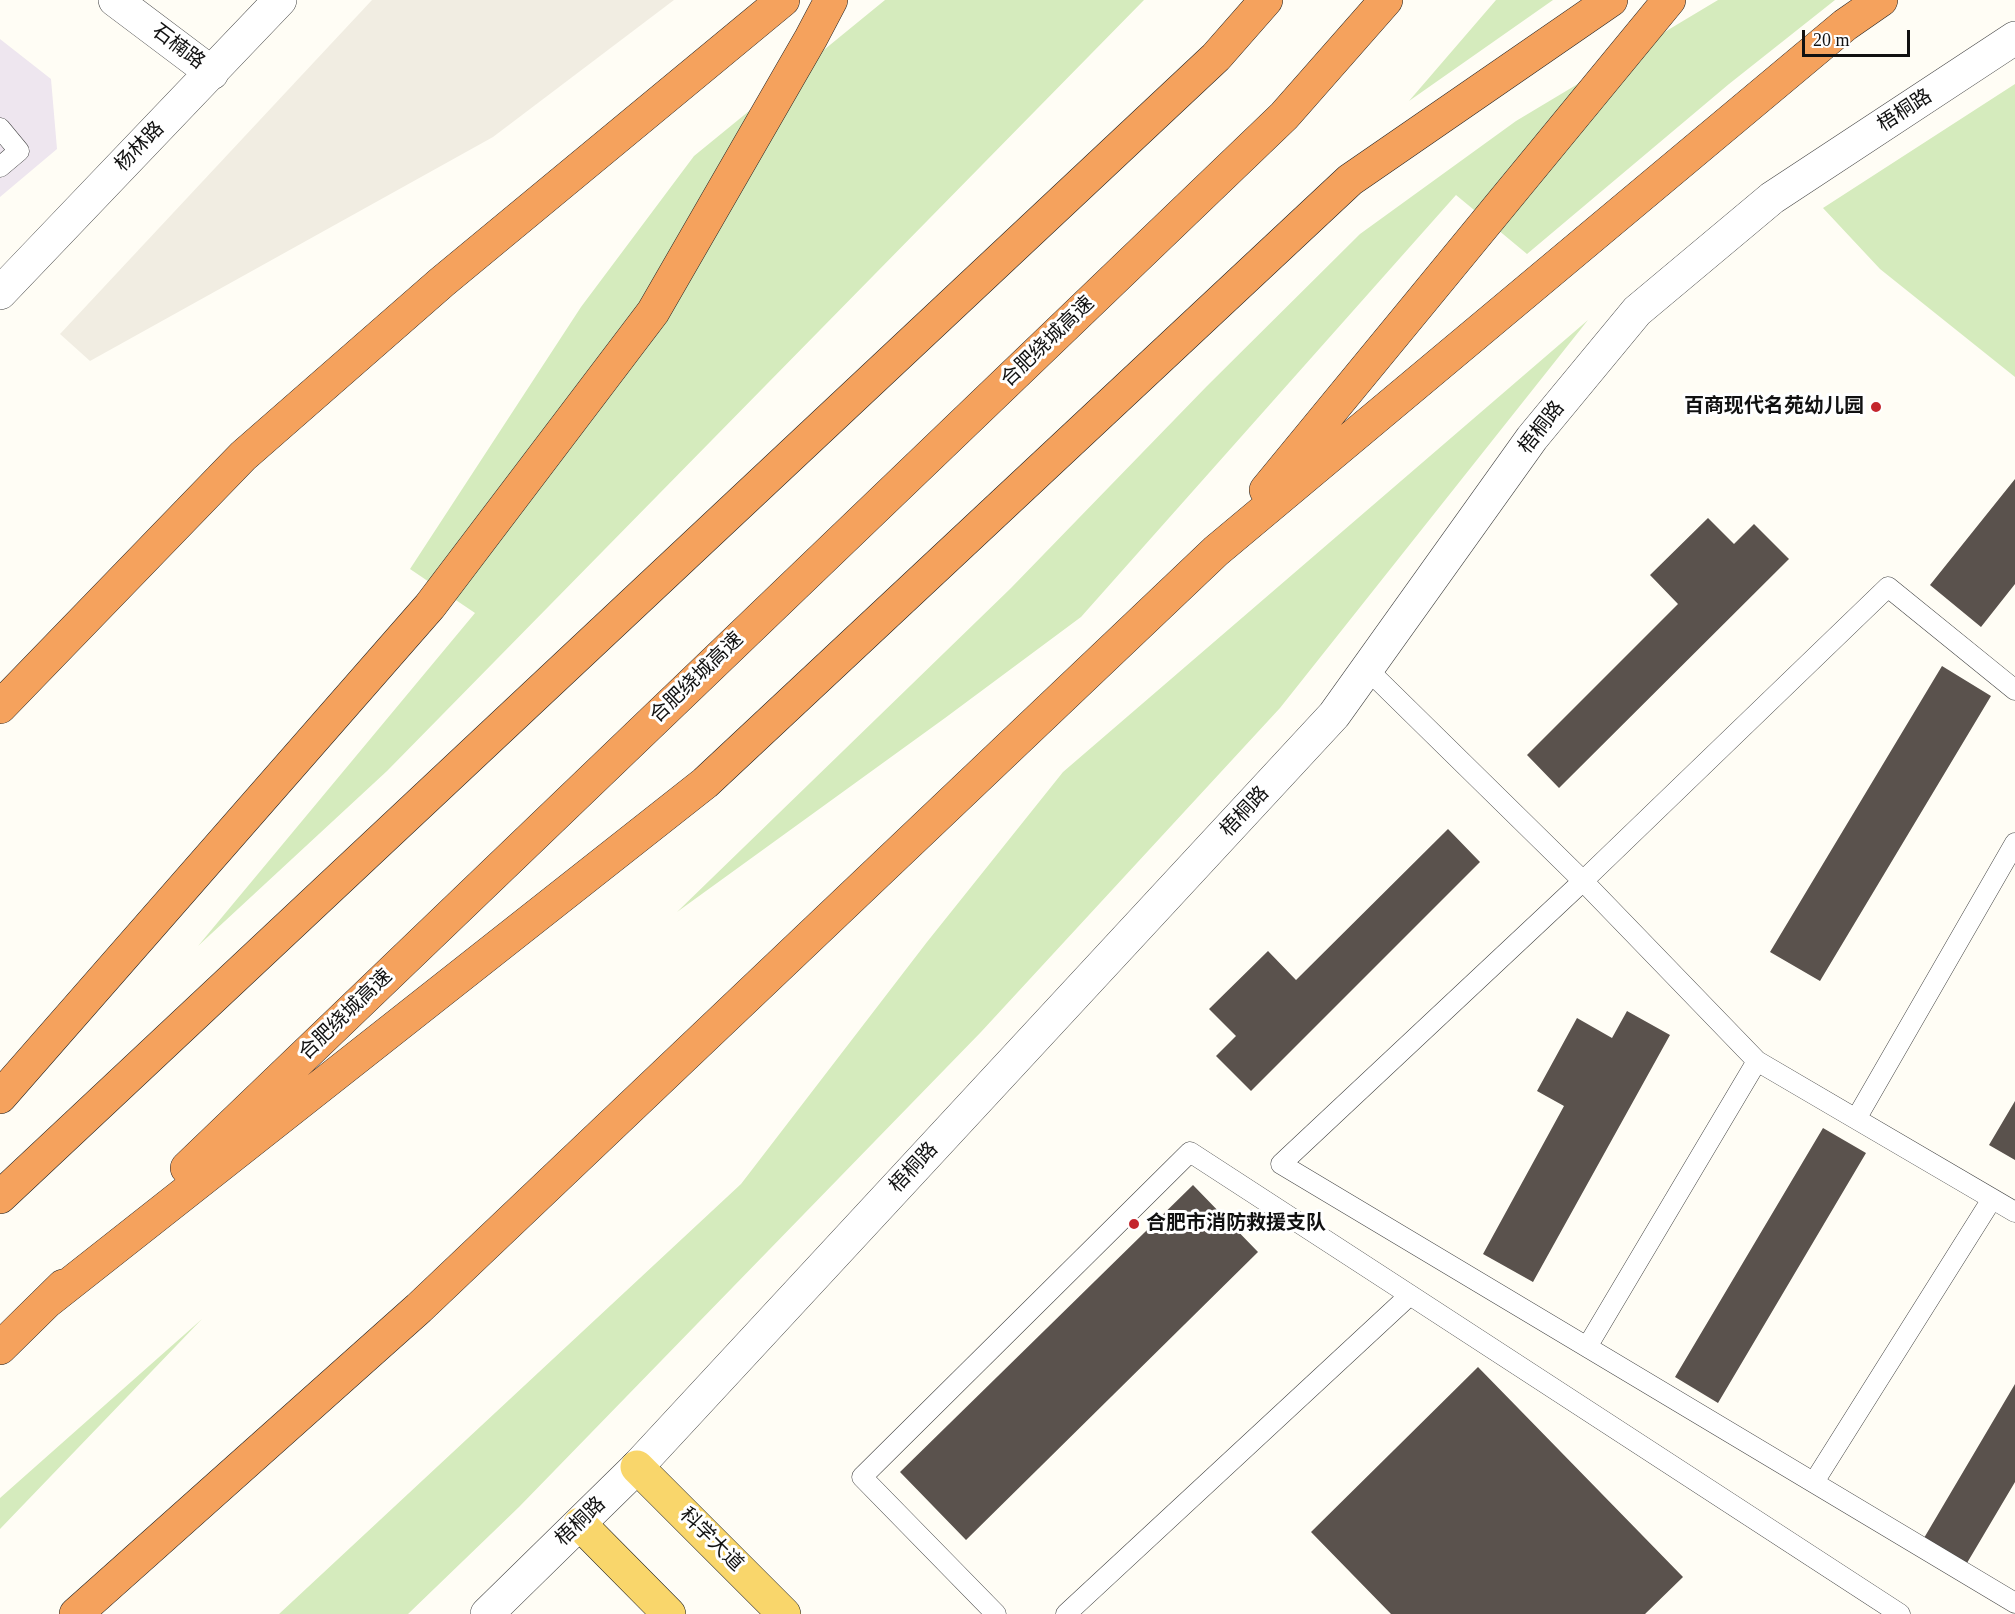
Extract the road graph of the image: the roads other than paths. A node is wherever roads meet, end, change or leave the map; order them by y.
1 (115, 0) edge
2 (280, 0) edge
3 (783, 0) edge
4 (831, 0) edge
5 (1266, 0) edge
6 (1386, 0) edge
7 (1611, 0) edge
8 (1670, 0) edge
9 (1881, 0) edge
10 (2015, 38) edge
11 (212, 72) junction
12 (0, 128) edge
13 (0, 166) edge
14 (0, 293) edge
15 (1216, 551) junction
16 (1367, 669) junction
17 (2013, 684) edge
18 (0, 707) edge
19 (2015, 843) edge
20 (1583, 881) junction
21 (1757, 1061) junction
22 (0, 1097) edge
23 (1856, 1119) junction
24 (0, 1197) edge
25 (1992, 1199) junction
26 (2015, 1212) edge
27 (1410, 1295) junction
28 (48, 1301) junction
29 (1587, 1347) junction
30 (0, 1348) edge
31 (637, 1467) junction
32 (1814, 1482) junction
33 (580, 1524) junction
34 (2015, 1603) edge
35 (79, 1610) edge
36 (487, 1614) edge
37 (669, 1614) edge
38 (784, 1614) edge
39 (996, 1614) edge
40 (1066, 1614) edge
41 (1900, 1614) edge

1 - 11 street, 石楠路
2 - 11 street, 杨林路
3 - 18 highway
4 - 22 highway
5 - 24 highway
6 - 28 highway, 合肥绕城高速
7 - 28 highway
8 - 15 highway
9 - 15 highway
10 - 16 street, 梧桐路
11 - 14 street, 杨林路
12 - 13 lane
15 - 35 highway
16 - 20 lane
16 - 31 street, 梧桐路
17 - 20 lane
19 - 23 lane
20 - 21 lane
20 - 29 lane
21 - 23 lane
21 - 29 lane
23 - 25 lane
25 - 26 lane
25 - 32 lane
27 - 39 lane
27 - 40 lane
27 - 41 lane
28 - 30 highway, 合肥绕城高速
29 - 32 lane
31 - 33 street, 梧桐路
31 - 38 main road, 科学大道
32 - 34 lane
33 - 36 street, 梧桐路
33 - 37 main road

